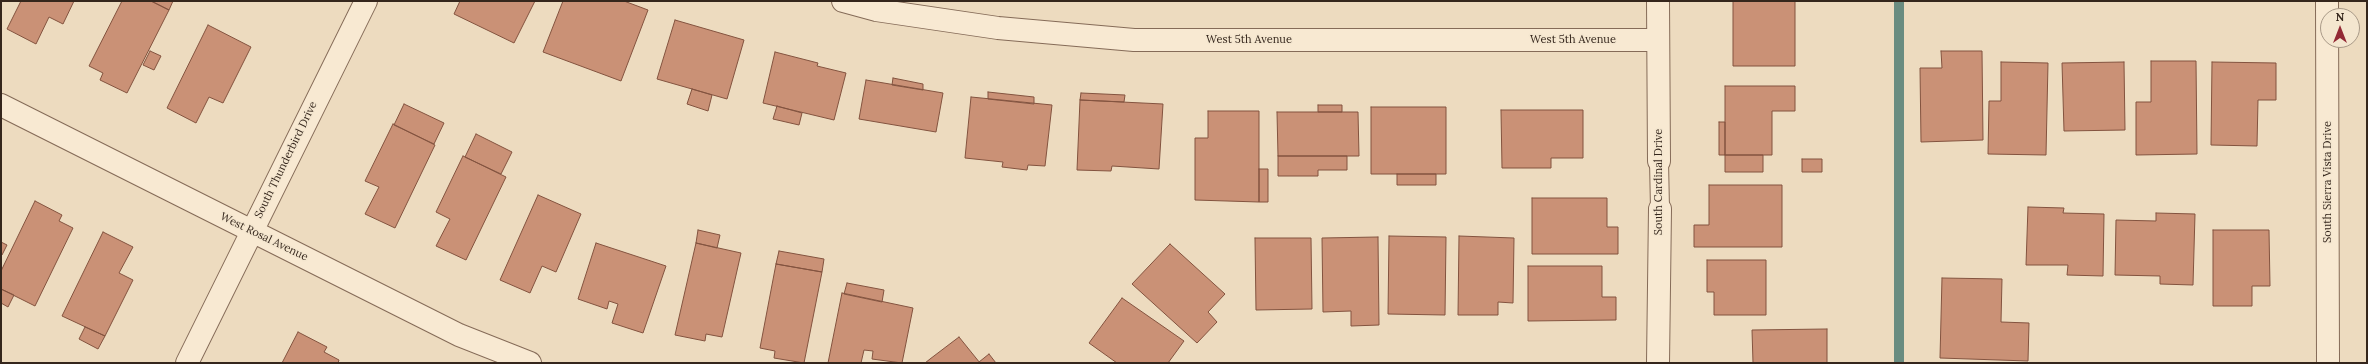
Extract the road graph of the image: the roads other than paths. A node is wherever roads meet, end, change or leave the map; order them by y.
1 (366, 1) edge
2 (843, 1) edge
3 (1658, 1) edge
4 (2327, 1) edge
5 (1658, 40) junction
6 (1, 106) edge
7 (1659, 160) joint
8 (1660, 209) joint
9 (251, 231) junction
10 (186, 363) edge
11 (530, 363) edge
12 (1658, 363) edge
13 (2328, 363) edge

1 - 9 street, South Thunderbird Drive
2 - 5 street, West 5th Avenue
3 - 5 street, South Cardinal Drive
4 - 13 street, South Sierra Vista Drive
5 - 7 street, South Cardinal Drive
6 - 9 street, West Rosal Avenue
7 - 8 lane, South Cardinal Drive
8 - 12 street, South Cardinal Drive
9 - 10 street, South Thunderbird Drive
9 - 11 street, West Rosal Avenue

